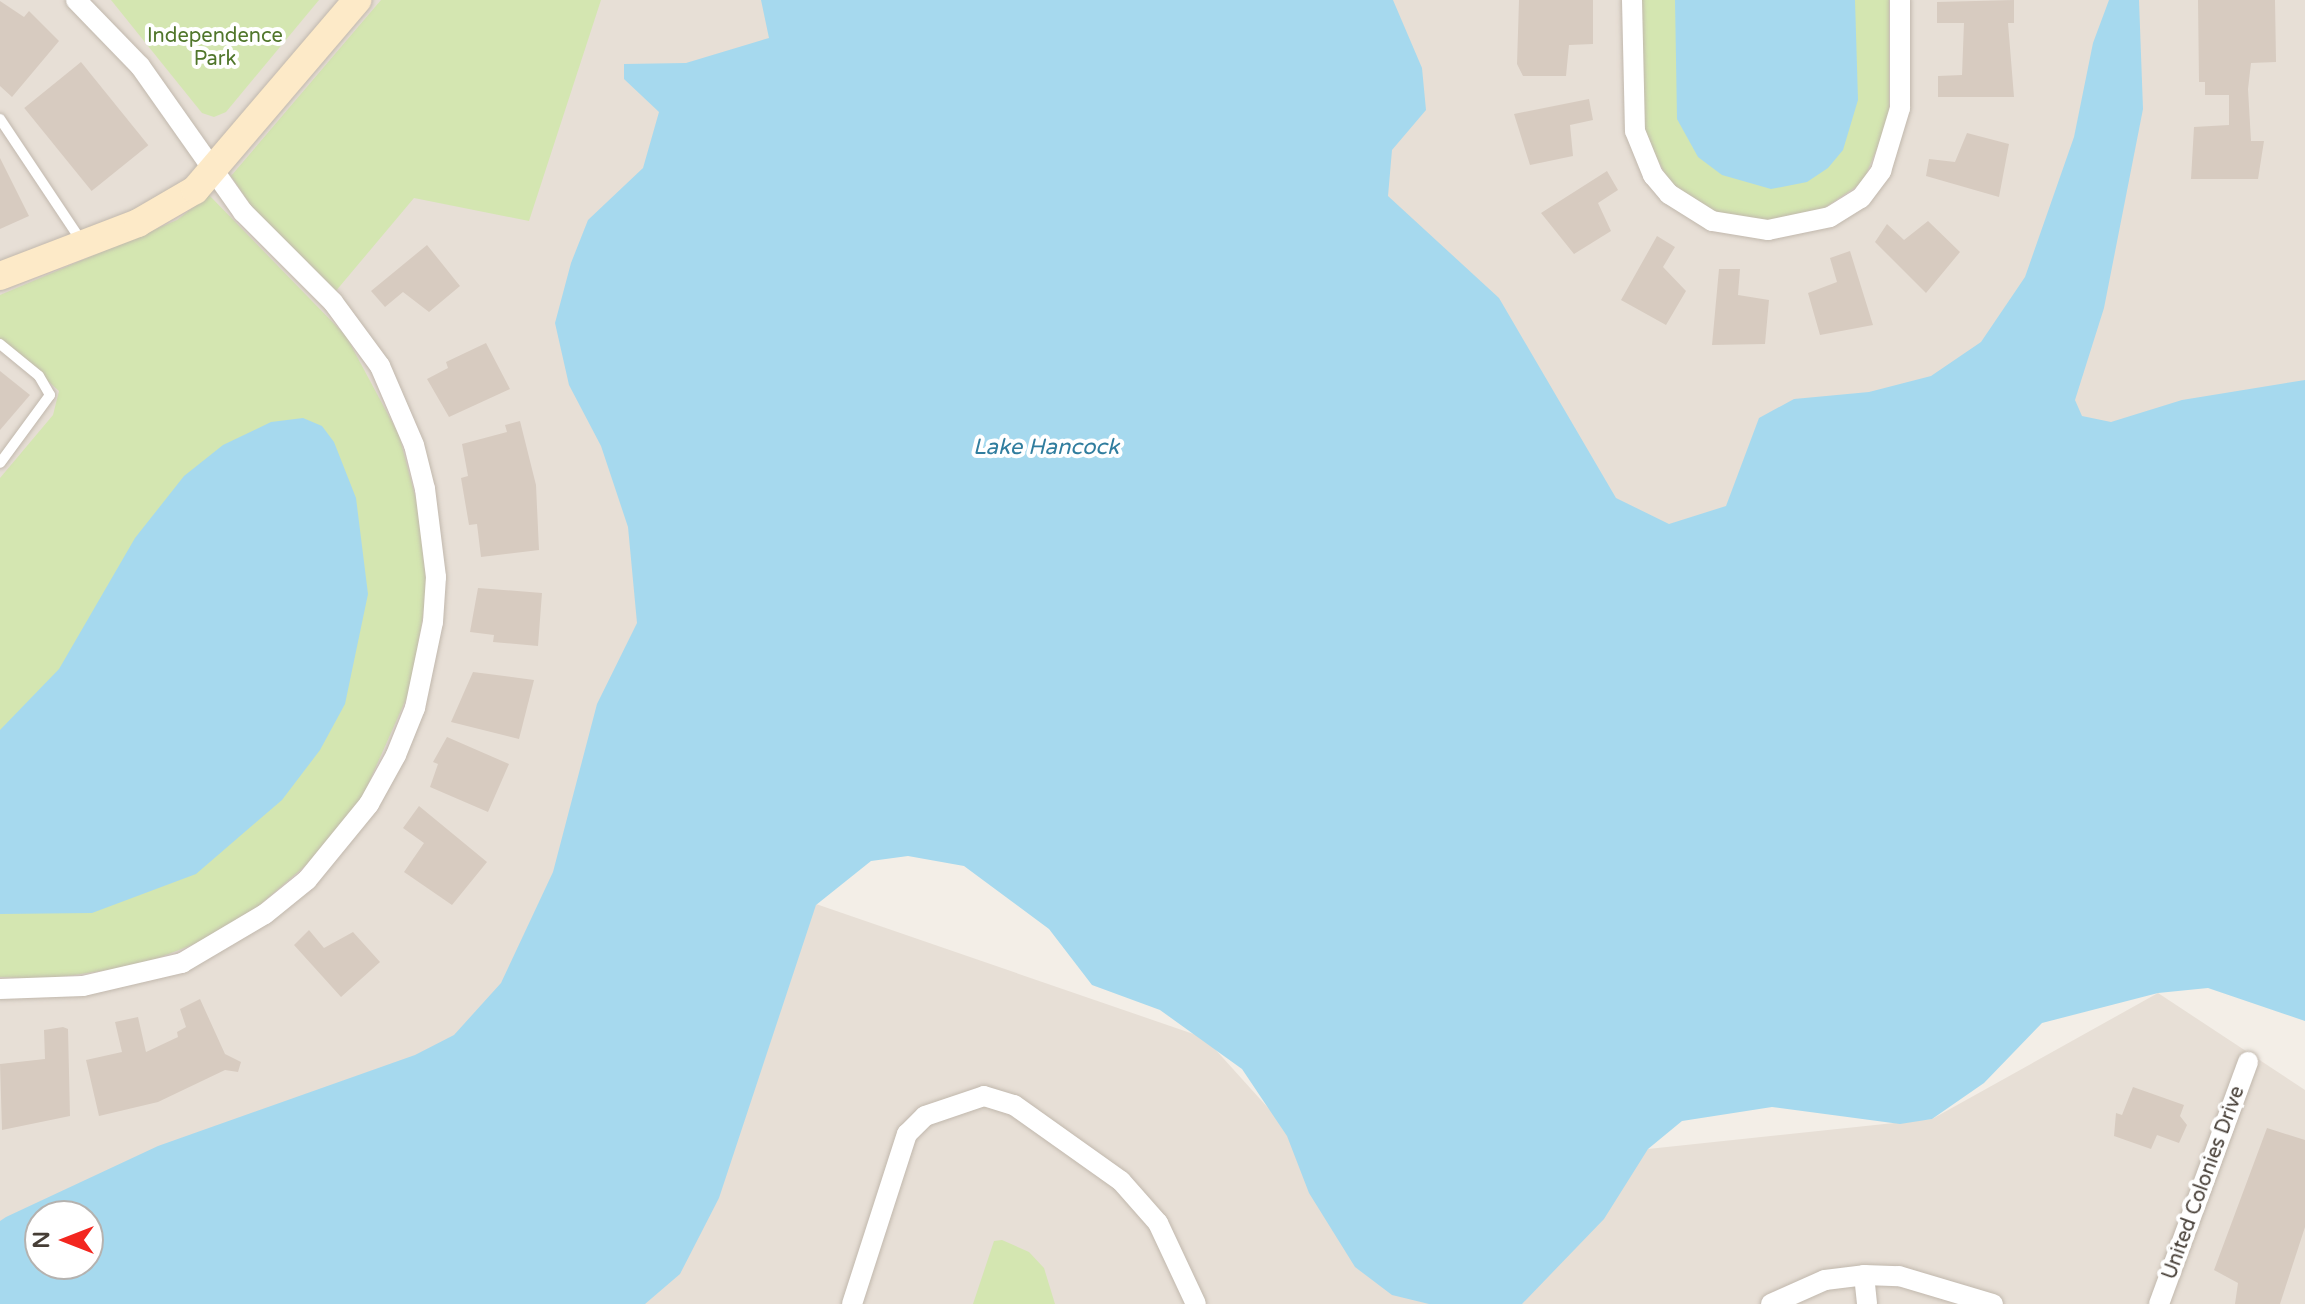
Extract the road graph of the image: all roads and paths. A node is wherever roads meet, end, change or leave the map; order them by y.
1 (76, 0) edge
2 (357, 0) edge
3 (1632, 0) edge
4 (1900, 0) edge
5 (0, 119) edge
6 (216, 169) junction
7 (83, 244) junction
8 (0, 276) edge
9 (0, 344) edge
10 (0, 463) edge
11 (0, 989) edge
12 (2248, 1062) dead end
13 (1864, 1275) junction
14 (852, 1304) edge
15 (1196, 1304) edge
16 (1771, 1304) edge
17 (1867, 1304) edge
18 (1993, 1304) edge
19 (2159, 1304) edge

1 - 6 street
2 - 6 street
3 - 4 street
5 - 7 lane
6 - 7 street
6 - 11 street
7 - 8 street
9 - 10 lane
12 - 19 street, United Colonies Drive
13 - 16 street
13 - 17 street
13 - 18 street
14 - 15 street

